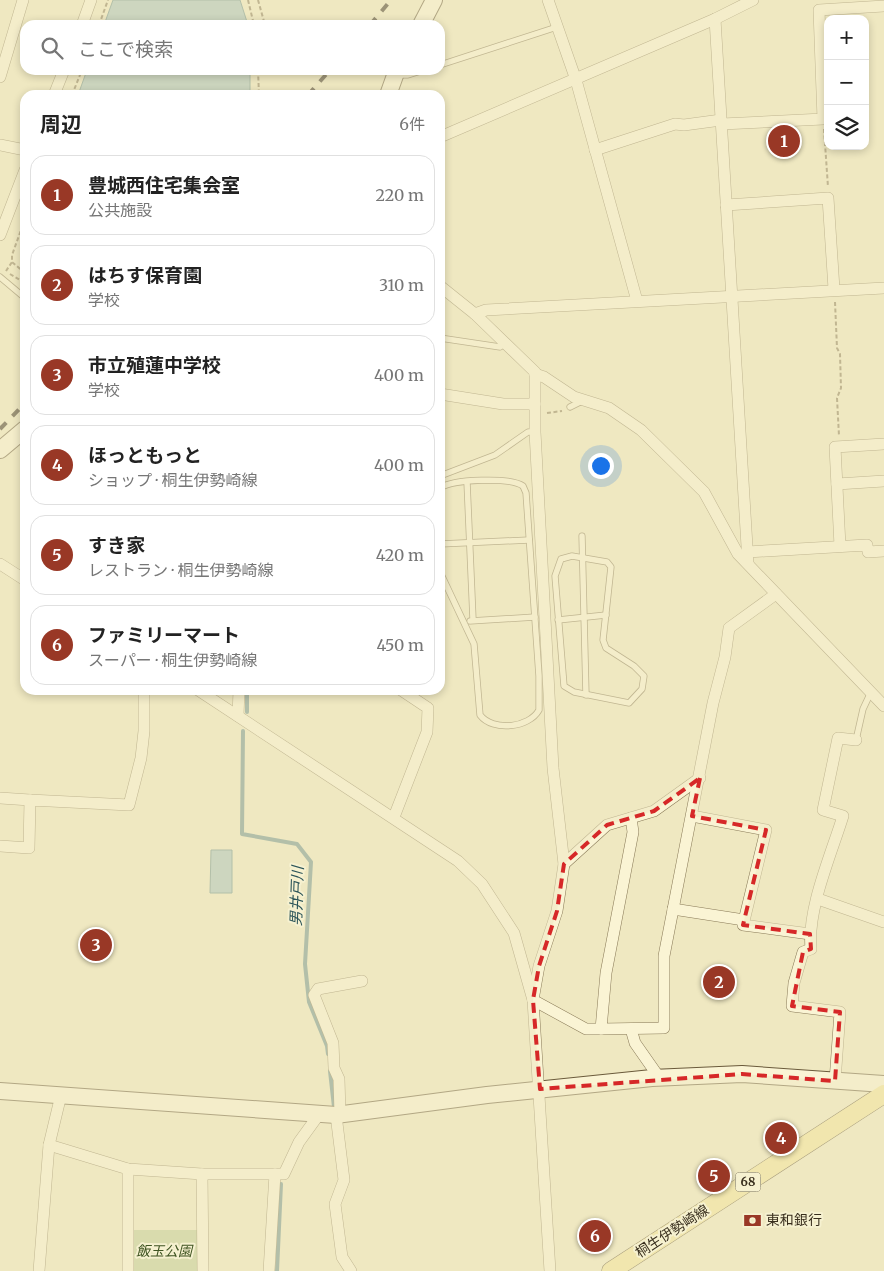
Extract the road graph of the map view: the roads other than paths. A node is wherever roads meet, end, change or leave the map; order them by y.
1 (23, 0) edge
2 (90, 0) edge
3 (434, 0) edge
4 (548, 0) edge
5 (753, 0) edge
6 (884, 6) edge
7 (715, 19) junction
8 (84, 20) edge
9 (423, 20) edge
10 (557, 27) junction
11 (445, 63) edge
12 (0, 74) edge
13 (62, 75) edge
14 (395, 75) edge
15 (576, 80) junction
16 (56, 90) edge
17 (390, 90) edge
18 (722, 122) junction
19 (445, 135) edge
20 (0, 145) edge
21 (20, 149) edge
22 (595, 150) junction
23 (20, 183) edge
24 (726, 205) junction
25 (0, 235) edge
26 (0, 277) edge
27 (884, 288) edge
28 (445, 290) edge
29 (834, 290) junction
30 (20, 294) edge
31 (732, 297) junction
32 (637, 301) junction
33 (475, 314) junction
34 (445, 339) edge
35 (506, 343) junction
36 (535, 374) junction
37 (445, 395) edge
38 (582, 401) junction
39 (570, 407) road end
40 (538, 409) junction
41 (20, 432) edge
42 (535, 432) junction
43 (884, 444) edge
44 (0, 450) edge
45 (445, 474) edge
46 (884, 481) edge
47 (467, 482) junction
48 (836, 484) junction
49 (445, 487) edge
50 (582, 536) dead end
51 (529, 540) junction
52 (469, 543) junction
53 (445, 544) edge
54 (840, 546) junction
55 (884, 551) edge
56 (581, 558) junction
57 (747, 558) junction
58 (0, 564) edge
59 (20, 577) edge
60 (445, 582) edge
61 (776, 594) junction
62 (606, 615) junction
63 (534, 617) junction
64 (584, 618) junction
65 (473, 619) junction
66 (558, 620) junction
67 (465, 623) junction
68 (870, 692) junction
69 (144, 695) edge
70 (206, 695) edge
71 (239, 695) edge
72 (409, 695) edge
73 (586, 695) junction
74 (884, 706) edge
75 (238, 716) junction
76 (856, 740) joint
77 (700, 778) junction
78 (0, 798) edge
79 (30, 800) junction
80 (692, 816) junction
81 (394, 817) junction
82 (631, 818) junction
83 (0, 846) edge
84 (564, 864) junction
85 (818, 899) junction
86 (673, 909) junction
87 (744, 920) junction
88 (884, 922) edge
89 (810, 934) junction
90 (362, 981) dead end
91 (533, 1000) junction
92 (601, 1029) junction
93 (630, 1029) junction
94 (657, 1078) junction
95 (834, 1081) junction
96 (884, 1084) edge
97 (540, 1089) junction
98 (0, 1091) edge
99 (884, 1094) edge
100 (61, 1095) junction
101 (332, 1114) junction
102 (49, 1145) junction
103 (128, 1169) junction
104 (202, 1174) junction
105 (275, 1174) junction
106 (39, 1271) edge
107 (128, 1271) edge
108 (203, 1271) edge
109 (270, 1271) edge
110 (351, 1271) edge
111 (550, 1271) edge
112 (611, 1271) edge

1 - 12 street
2 - 8 street
3 - 9 street
4 - 10 street
5 - 7 street
6 - 18 street
7 - 15 street
7 - 18 street
10 - 11 lane
10 - 15 street
13 - 16 street
14 - 17 street
15 - 19 street
15 - 22 street
18 - 22 street
18 - 24 street
20 - 21 street
22 - 32 street
23 - 25 street
24 - 29 street
24 - 31 street
26 - 30 lane
27 - 29 street
28 - 33 street
29 - 31 street
31 - 32 street
31 - 57 street
32 - 33 street
33 - 35 street
34 - 35 lane
35 - 36 street
36 - 38 street
36 - 40 street
37 - 40 street
38 - 39 lane
38 - 57 street
40 - 42 street
41 - 44 street
42 - 45 lane
42 - 84 street
43 - 48 street
46 - 48 street
47 - 49 lane
47 - 51 lane
47 - 52 lane
48 - 54 street
50 - 56 lane
51 - 52 lane
51 - 63 lane
52 - 53 lane
52 - 65 lane
54 - 55 street
54 - 57 street
56 - 62 lane
56 - 64 lane
56 - 66 lane
57 - 61 street
58 - 59 street
60 - 67 lane
61 - 68 street
61 - 77 street
62 - 64 lane
62 - 73 lane
63 - 65 lane
63 - 67 lane
64 - 66 lane
64 - 73 lane
65 - 67 lane
66 - 73 lane
68 - 74 street
68 - 76 lane
69 - 79 street
70 - 75 street
71 - 75 street
72 - 81 street
75 - 81 street
76 - 85 street
77 - 80 street
77 - 82 street
78 - 79 street
79 - 83 street
80 - 86 street
80 - 87 street
81 - 91 street
82 - 84 street
82 - 92 street
84 - 91 street
85 - 88 street
85 - 89 street
86 - 87 street
86 - 93 street
87 - 89 street
89 - 95 street
90 - 101 street
91 - 92 street
91 - 97 street
92 - 93 street
93 - 94 street
94 - 95 street
94 - 97 street
95 - 96 street
97 - 101 street
97 - 111 street
98 - 100 street
99 - 112 main road, 桐生伊勢崎線 / 68
100 - 101 street
100 - 102 street
101 - 105 street
101 - 110 street
102 - 103 street
102 - 106 street
103 - 104 street
103 - 107 street
104 - 105 street
104 - 108 street
105 - 109 street

